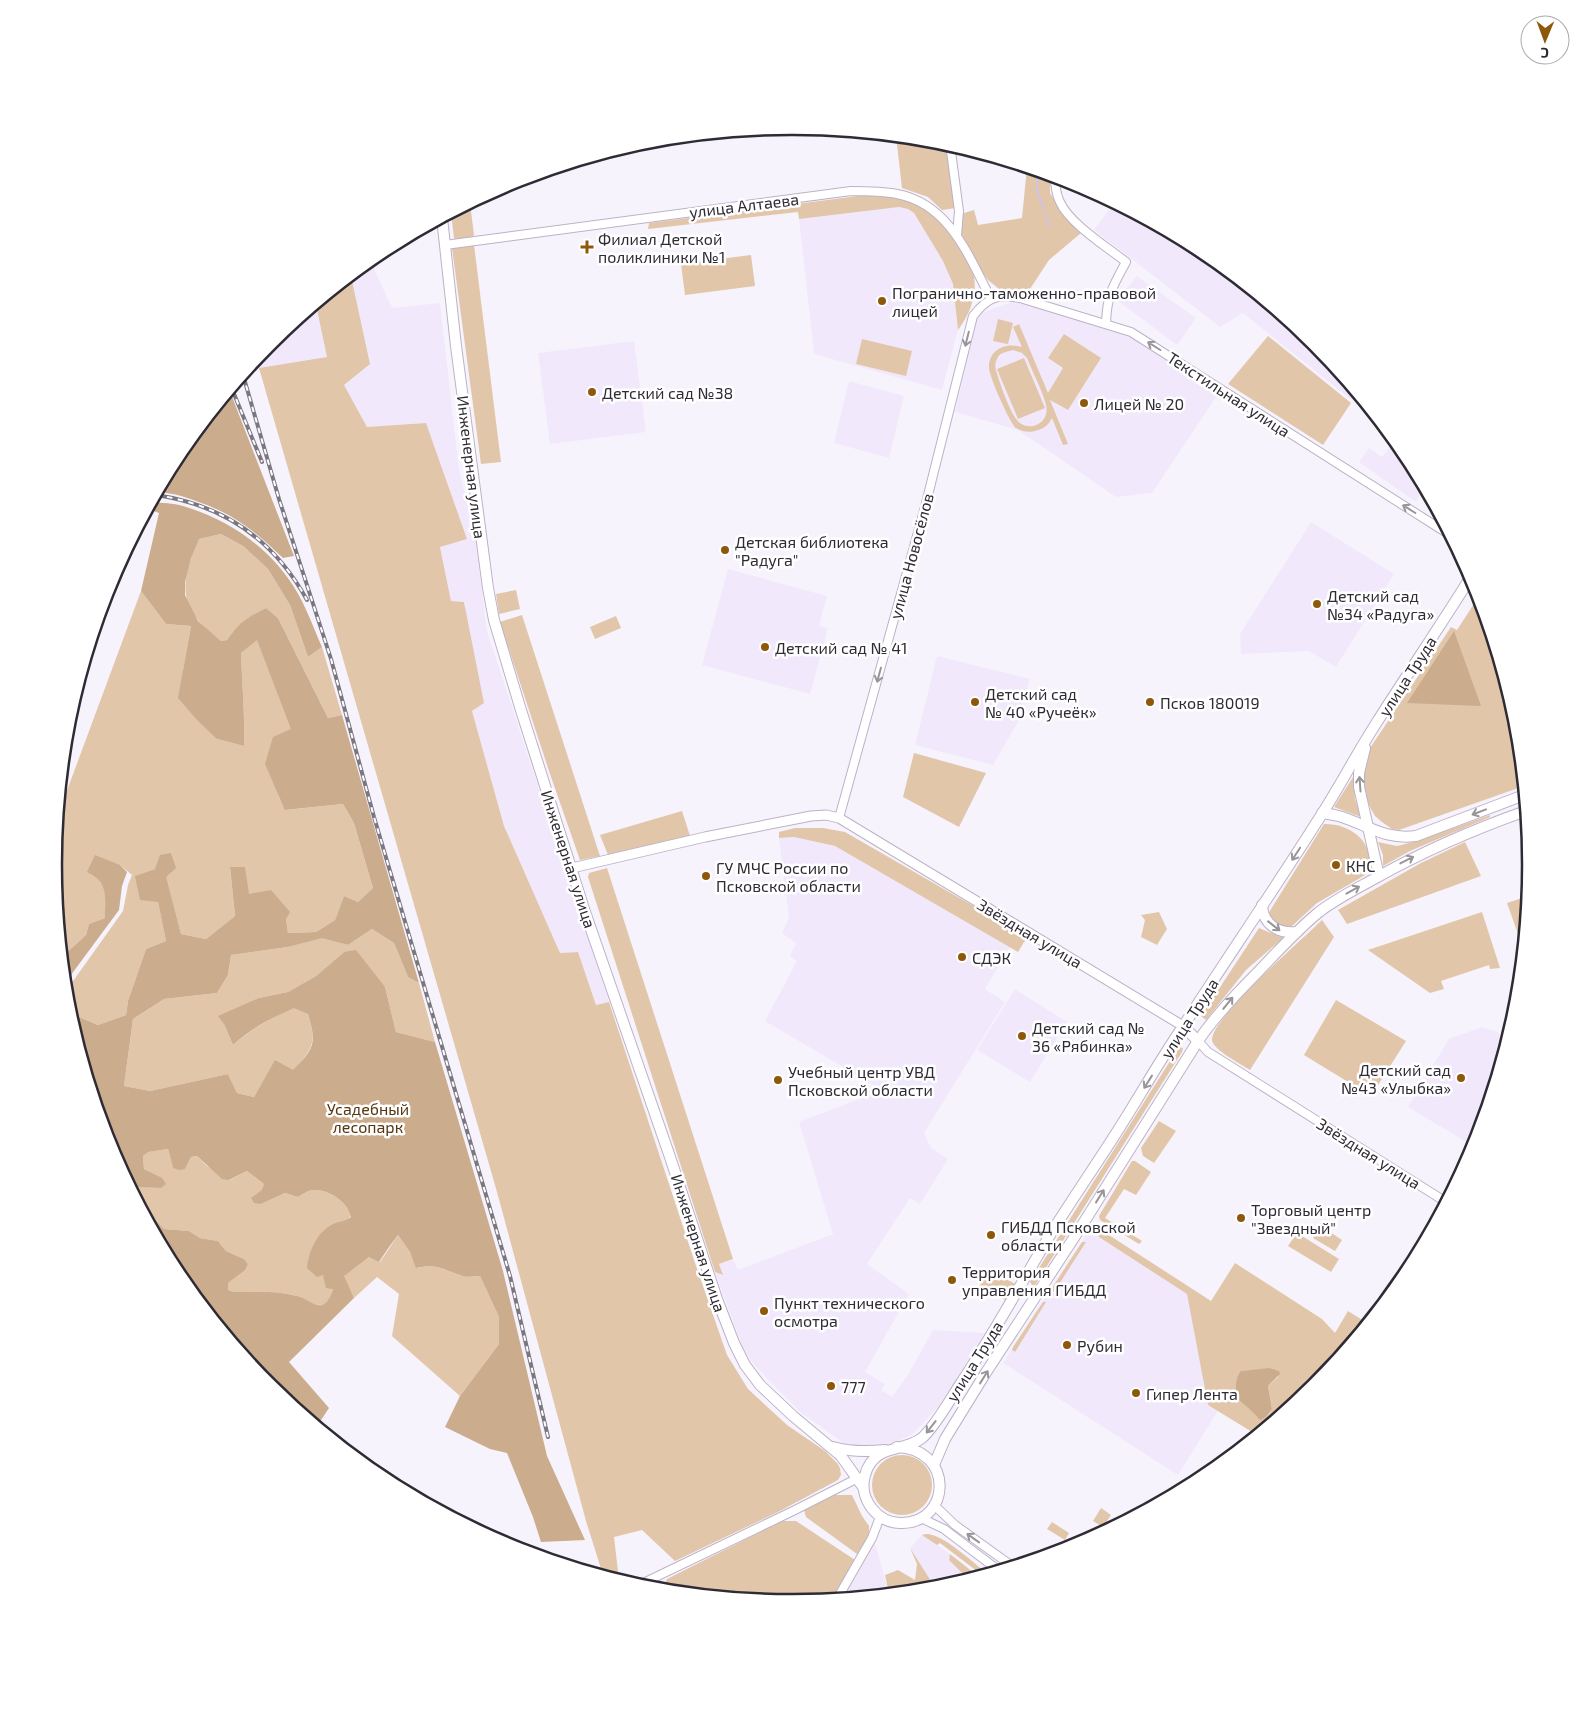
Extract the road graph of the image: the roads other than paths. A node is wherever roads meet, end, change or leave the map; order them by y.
1 (951, 153) edge
2 (1056, 184) edge
3 (443, 224) edge
4 (957, 235) junction
5 (445, 244) junction
6 (991, 299) junction
7 (1106, 323) junction
8 (1440, 529) edge
9 (1466, 584) edge
10 (1367, 738) junction
11 (1519, 797) edge
12 (1322, 813) junction
13 (1521, 813) edge
14 (839, 818) junction
15 (1369, 829) junction
16 (572, 868) junction
17 (1378, 876) junction
18 (1262, 905) junction
19 (1297, 932) junction
20 (1183, 1026) junction
21 (1198, 1042) junction
22 (1441, 1199) edge
23 (832, 1446) junction
24 (894, 1448) junction
25 (934, 1464) junction
26 (858, 1478) junction
27 (863, 1487) junction
28 (934, 1505) junction
29 (880, 1517) junction
30 (921, 1518) junction
31 (1007, 1562) edge
32 (993, 1566) edge
33 (650, 1580) edge
34 (840, 1593) edge

1 - 4 street
2 - 7 street
3 - 5 main road, Инженерная улица
4 - 5 street, улица Алтаева
4 - 6 street, улица Алтаева
5 - 16 main road, Инженерная улица
6 - 7 street, Текстильная улица
6 -> 14 street, улица Новосёлов
8 -> 7 street, Текстильная улица
9 - 10 main road, улица Труда
10 - 12 main road, улица Труда
15 -> 10 main road
11 -> 15 main road
12 - 15 main road
12 -> 18 main road, улица Труда
17 -> 13 main road, улица Труда
14 - 16 street, Звёздная улица
14 - 20 street, Звёздная улица
15 - 17 main road
16 - 23 main road, Инженерная улица
19 -> 17 main road, улица Труда
18 -> 19 main road
18 - 20 main road, улица Труда
21 -> 19 main road, улица Труда
20 - 21 main road, Звёздная улица
20 -> 24 main road, улица Труда
21 - 22 street, Звёздная улица
25 -> 21 main road, улица Труда
23 - 24 main road, Инженерная улица
23 - 26 main road, Инженерная улица
24 - 25 main road, Инженерная улица
24 - 27 main road
25 - 28 main road
26 - 27 main road, Инженерная улица
26 - 33 street
27 - 29 main road, Инженерная улица
28 - 30 main road
31 -> 28 street
29 - 30 main road
29 - 34 street
30 - 32 street

